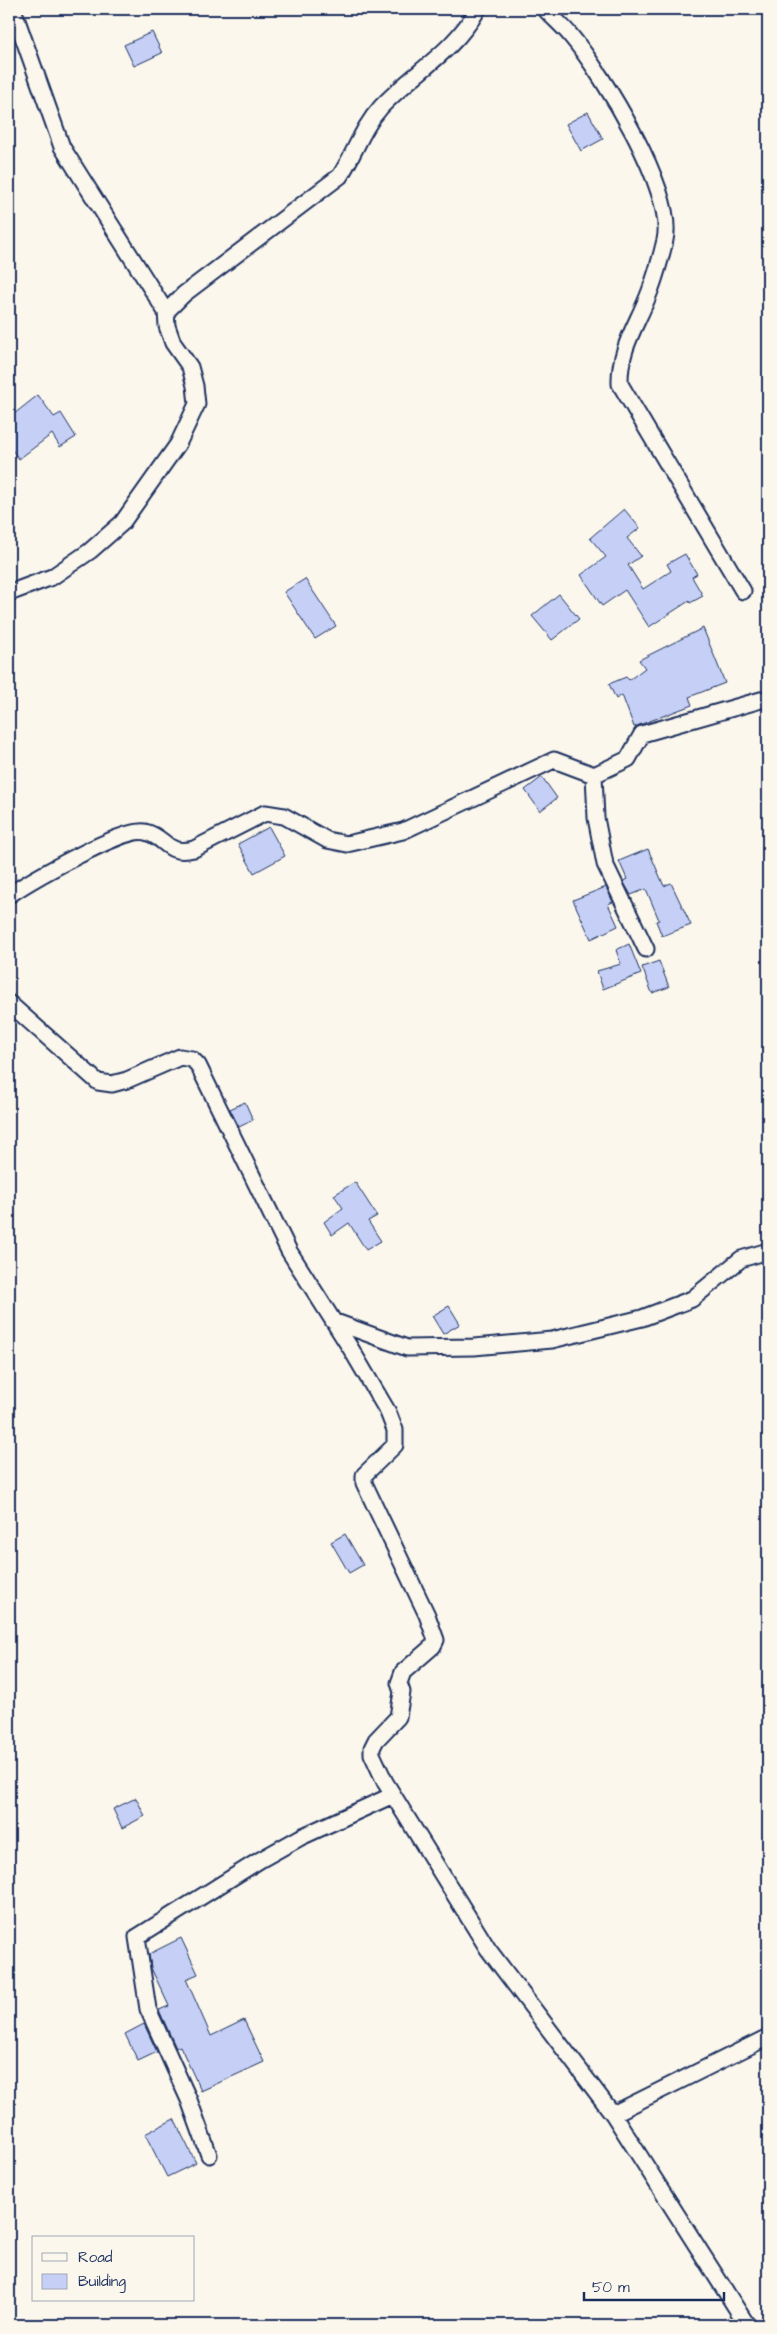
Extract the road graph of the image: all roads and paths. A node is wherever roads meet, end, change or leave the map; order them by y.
1 (13, 9) edge
2 (478, 9) edge
3 (544, 9) edge
4 (166, 312) junction
5 (743, 591) dead end
6 (9, 593) edge
7 (768, 698) edge
8 (594, 776) junction
9 (9, 895) edge
10 (646, 949) dead end
11 (9, 1003) edge
12 (768, 1251) edge
13 (333, 1321) junction
14 (392, 1795) junction
15 (768, 2038) edge
16 (613, 2114) junction
17 (209, 2154) dead end
18 (747, 2325) edge

1 - 4 street
2 - 4 street
3 - 5 street
4 - 6 street
7 - 8 street
8 - 9 street
8 - 10 street
11 - 13 street
12 - 13 street
13 - 14 street
14 - 16 street
14 - 17 street
15 - 16 street
16 - 18 street

